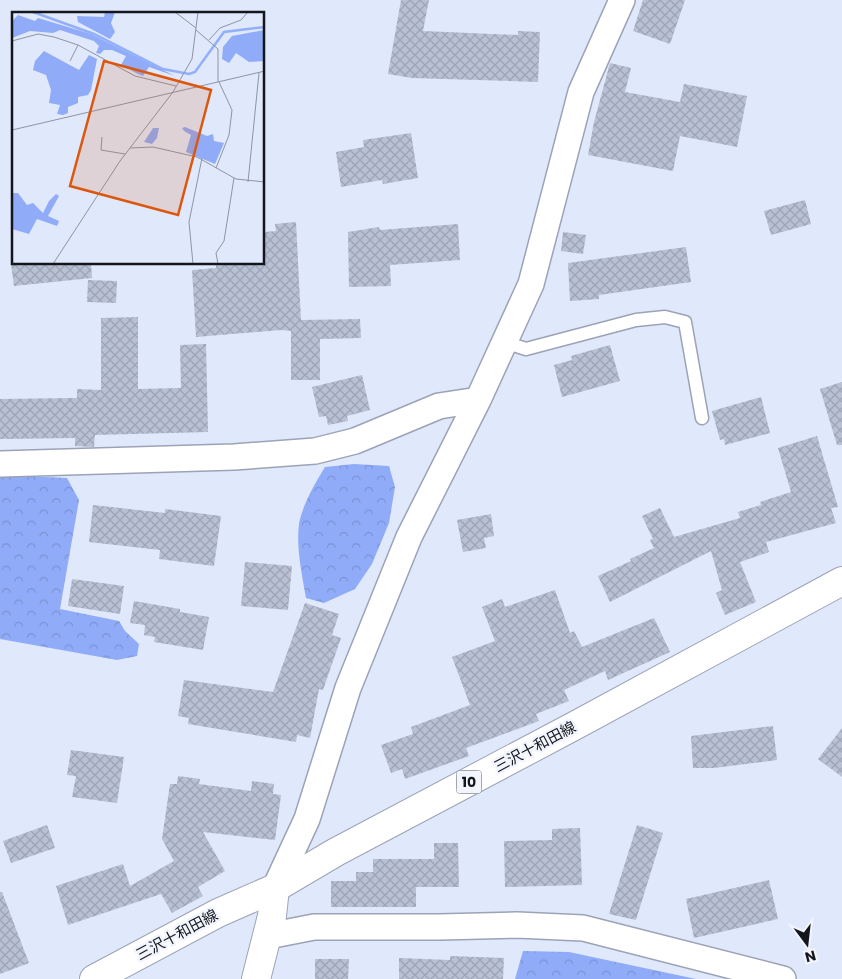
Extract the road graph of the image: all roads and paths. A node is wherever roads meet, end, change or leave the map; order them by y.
1 (622, 0) edge
2 (504, 342) junction
3 (478, 400) junction
4 (702, 418) dead end
5 (0, 464) edge
6 (842, 580) edge
7 (275, 888) junction
8 (268, 936) junction
9 (94, 979) edge
10 (256, 979) edge
11 (783, 979) edge

1 - 2 street
2 - 3 street
2 - 4 lane
3 - 5 street
3 - 7 street
6 - 7 main road, 三沢十和田線 / 10
7 - 8 main road
7 - 9 main road, 三沢十和田線 / 10
8 - 10 main road
8 - 11 street

